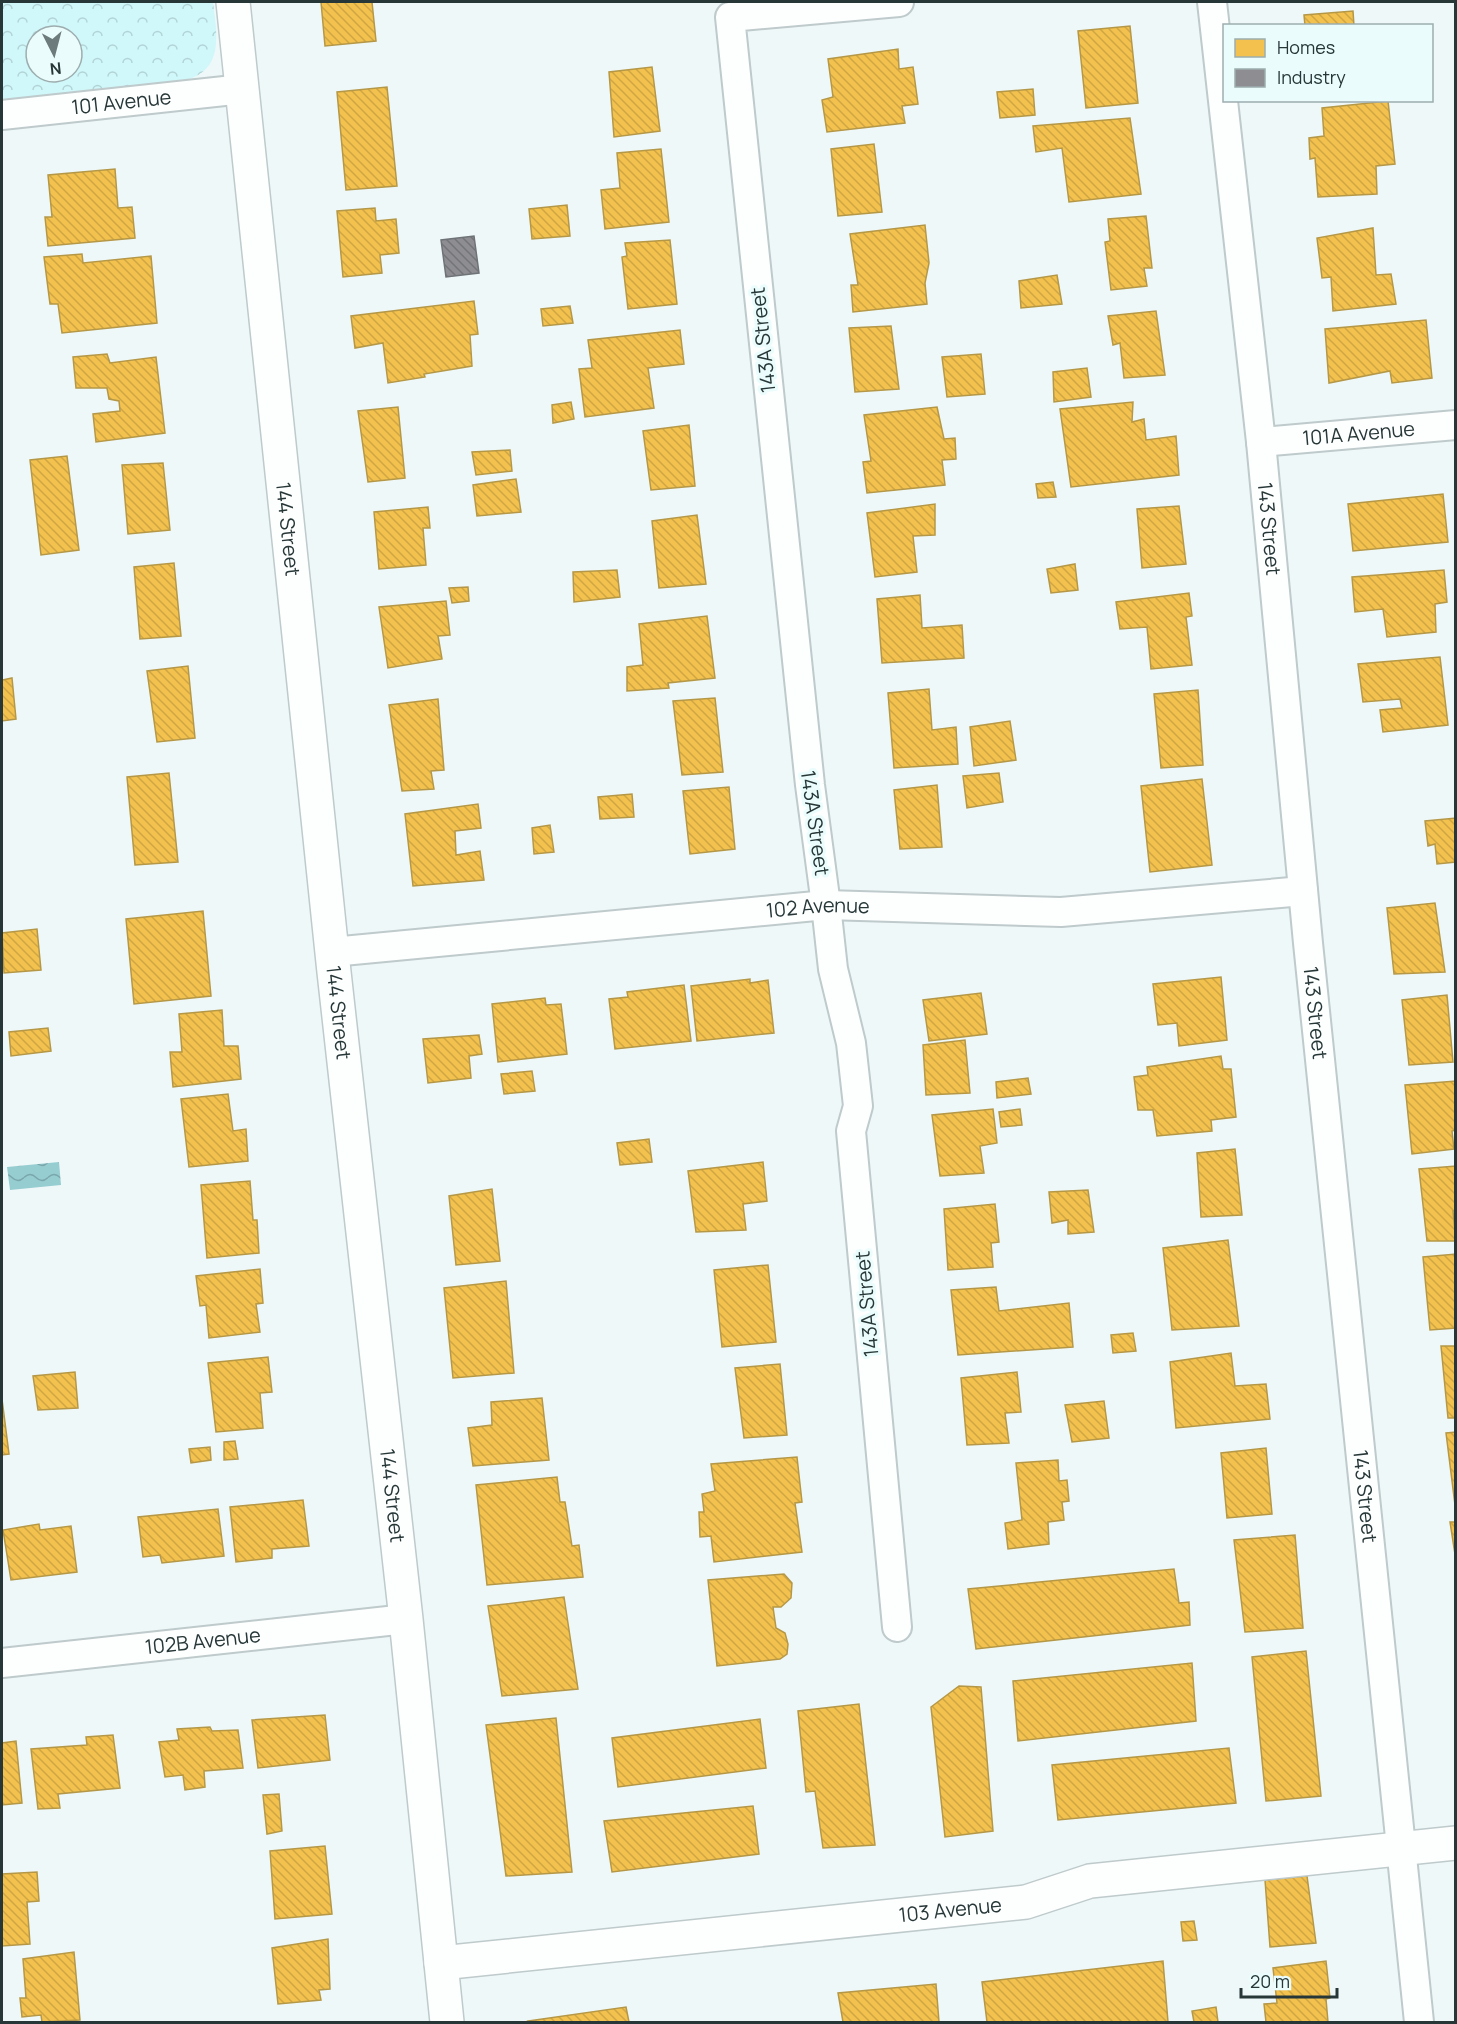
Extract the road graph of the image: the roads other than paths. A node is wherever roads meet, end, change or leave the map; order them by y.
1 (233, 2) edge
2 (899, 2) edge
3 (1212, 2) edge
4 (243, 89) junction
5 (1223, 101) edge
6 (1223, 102) edge
7 (2, 115) edge
8 (1455, 425) edge
9 (1261, 442) junction
10 (1303, 891) junction
11 (826, 905) junction
12 (332, 952) junction
13 (406, 1619) junction
14 (897, 1627) dead end
15 (2, 1663) edge
16 (1455, 1843) edge
17 (1401, 1849) junction
18 (441, 1963) junction
19 (447, 2022) edge
20 (1419, 2022) edge

1 - 4 main road, 144 Street
2 - 11 street, 143A Street
3 - 5 street, 143 Street
4 - 7 street, 101 Avenue
4 - 12 main road, 144 Street
6 - 9 street, 143 Street
8 - 9 street, 101A Avenue
9 - 10 street, 143 Street
10 - 11 street, 102 Avenue
10 - 17 street, 143 Street
11 - 12 street, 102 Avenue
11 - 14 street, 143A Street
12 - 13 main road, 144 Street
13 - 15 street, 102B Avenue
13 - 18 main road, 144 Street
16 - 17 main road, 103 Avenue
17 - 18 main road, 103 Avenue
17 - 20 street, 143 Street
18 - 19 main road, 144 Street

